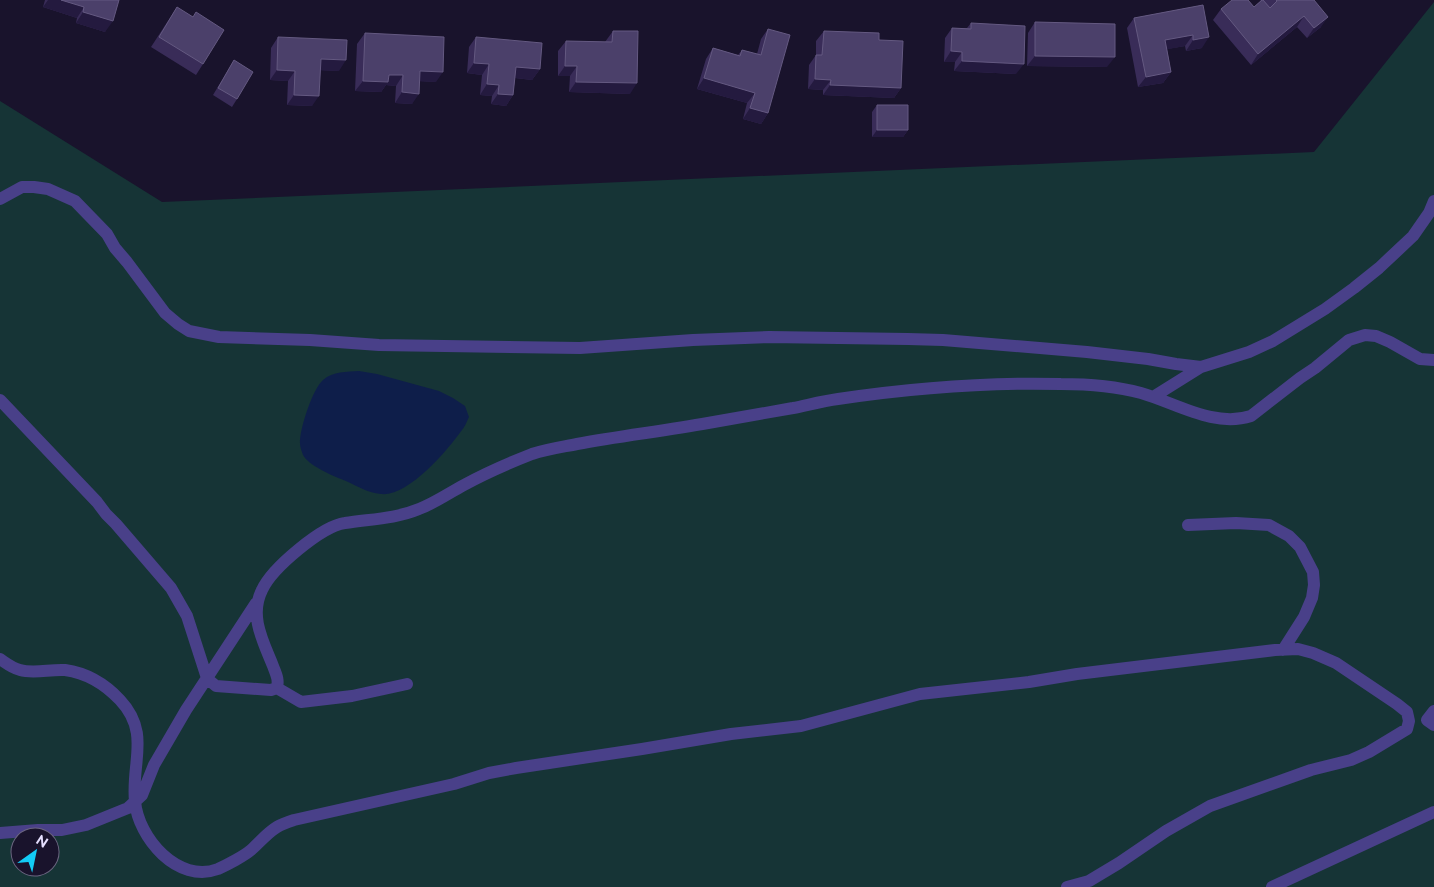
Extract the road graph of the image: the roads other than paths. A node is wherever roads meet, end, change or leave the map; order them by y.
1 (0, 198) edge
2 (1434, 201) edge
3 (1434, 360) edge
4 (1201, 367) junction
5 (1153, 397) junction
6 (0, 400) edge
7 (1188, 525) dead end
8 (257, 601) junction
9 (1283, 650) junction
10 (0, 659) edge
11 (208, 677) junction
12 (407, 684) dead end
13 (277, 688) junction
14 (1432, 719) edge
15 (1409, 722) junction
16 (135, 802) junction
17 (1434, 812) edge
18 (0, 833) edge
19 (1067, 887) edge
20 (1272, 887) edge

1 - 4 lane
2 - 4 lane
3 - 5 lane
4 - 5 lane
5 - 8 lane
6 - 11 lane
7 - 9 lane
8 - 11 lane
8 - 13 lane
9 - 15 lane
9 - 16 lane
10 - 16 lane
11 - 13 lane
11 - 16 lane
12 - 13 lane
14 - 15 lane
15 - 19 lane
16 - 18 lane
17 - 20 lane

